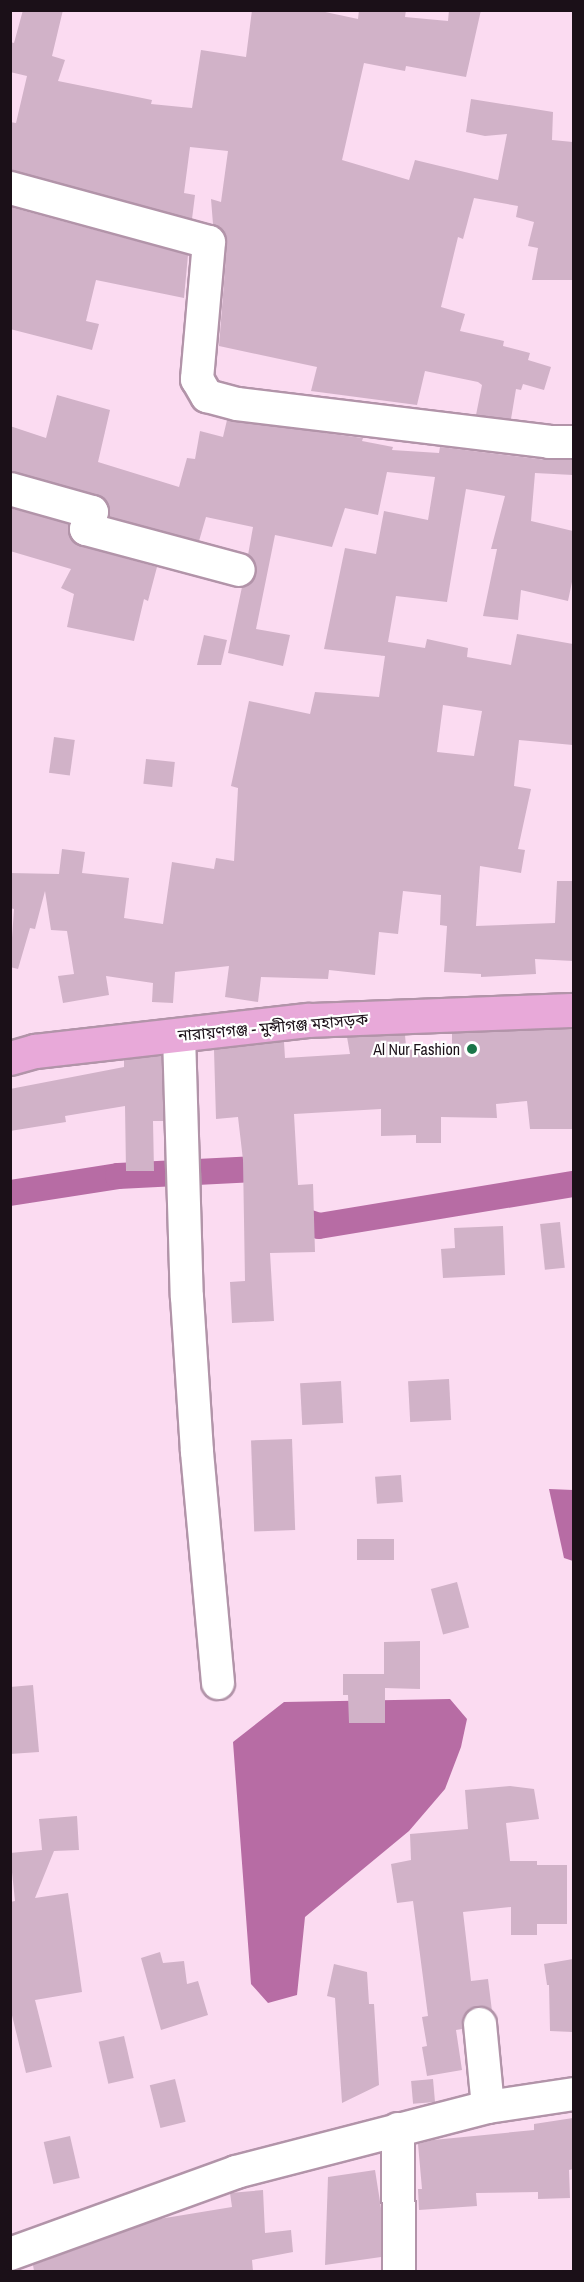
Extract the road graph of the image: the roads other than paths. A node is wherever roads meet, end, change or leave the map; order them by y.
1 (10, 188) edge
2 (573, 442) edge
3 (10, 489) edge
4 (239, 570) dead end
5 (573, 1010) edge
6 (179, 1035) junction
7 (10, 1058) edge
8 (218, 1683) dead end
9 (480, 2024) dead end
10 (573, 2094) edge
11 (488, 2107) junction
12 (398, 2129) junction
13 (10, 2254) edge
14 (399, 2271) edge

1 - 2 street
3 - 4 street
5 - 6 main road, নারায়ণগঞ্জ - মুন্সীগঞ্জ মহাসড়ক
6 - 7 main road, নারায়ণগঞ্জ - মুন্সীগঞ্জ মহাসড়ক
6 - 8 street
9 - 11 street
10 - 11 street
11 - 12 street
12 - 13 street
12 - 14 street

